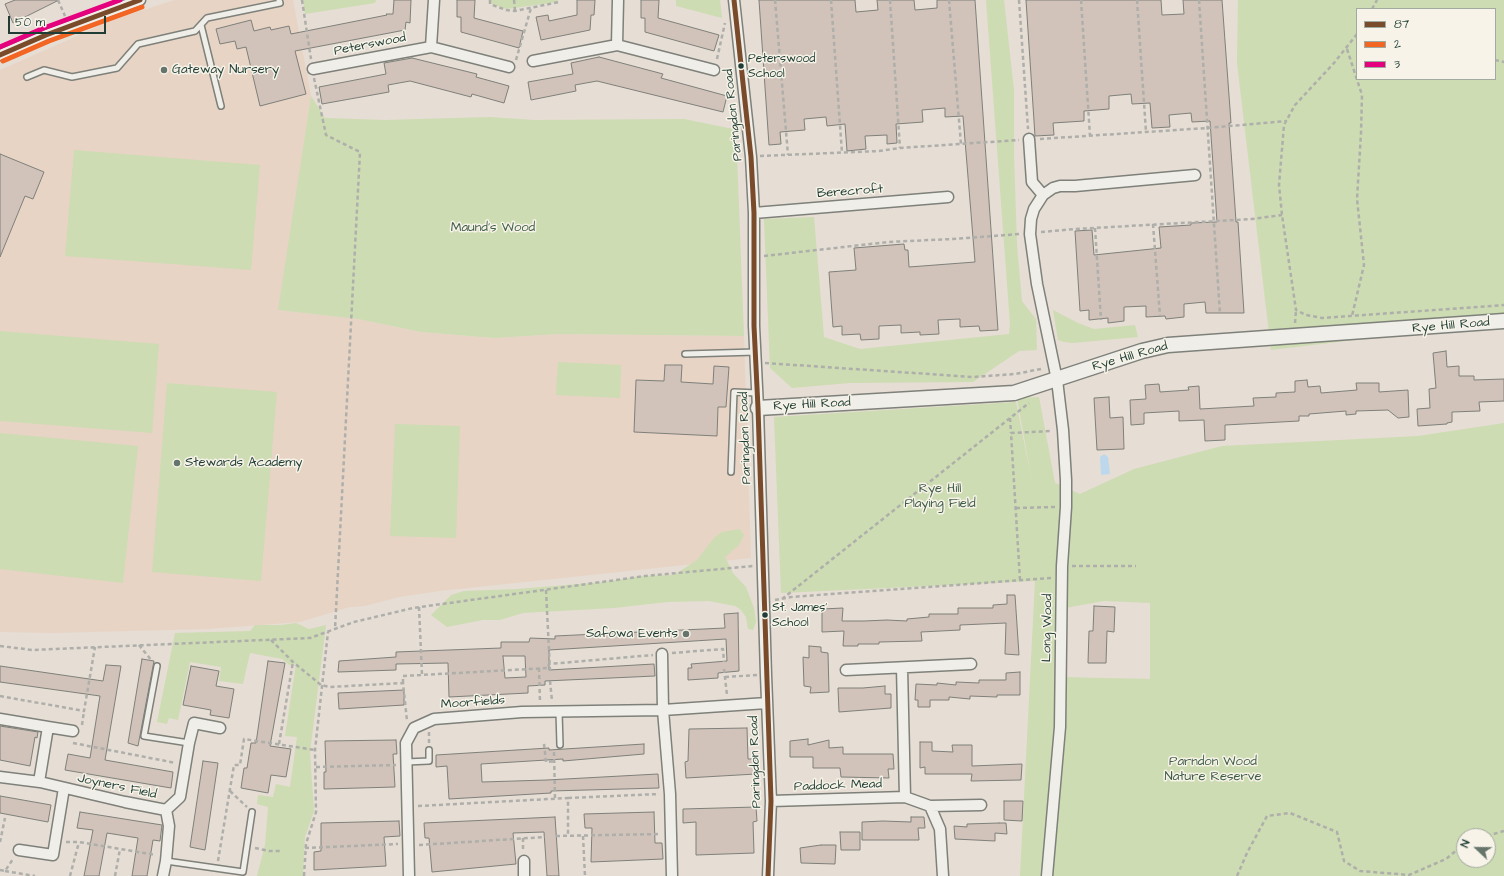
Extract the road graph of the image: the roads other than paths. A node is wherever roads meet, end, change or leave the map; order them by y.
1 (140, 0) edge
2 (279, 0) edge
3 (434, 0) edge
4 (618, 0) edge
5 (734, 0) edge
6 (201, 25) junction
7 (617, 45) junction
8 (431, 47) junction
9 (0, 55) edge
10 (533, 62) dead end
11 (512, 66) road end
12 (313, 69) road end
13 (714, 70) road end
14 (27, 77) dead end
15 (221, 106) dead end
16 (1029, 139) road end
17 (1195, 175) dead end
18 (1042, 195) junction
19 (948, 197) dead end
20 (754, 213) junction
21 (1504, 322) edge
22 (756, 352) junction
23 (685, 354) dead end
24 (1055, 373) junction
25 (758, 393) junction
26 (758, 408) junction
27 (731, 472) dead end
28 (662, 654) road end
29 (971, 664) dead end
30 (157, 666) road end
31 (902, 668) junction
32 (846, 670) dead end
33 (767, 703) junction
34 (663, 710) junction
35 (559, 712) junction
36 (0, 719) edge
37 (48, 728) junction
38 (220, 728) dead end
39 (73, 731) dead end
40 (189, 743) junction
41 (560, 745) dead end
42 (429, 750) dead end
43 (406, 763) junction
44 (0, 776) edge
45 (39, 782) junction
46 (64, 788) junction
47 (905, 797) junction
48 (771, 801) junction
49 (981, 805) dead end
50 (930, 806) junction
51 (166, 810) junction
52 (252, 812) road end
53 (19, 850) road end
54 (166, 859) junction
55 (524, 861) dead end
56 (163, 876) edge
57 (409, 876) edge
58 (524, 876) edge
59 (672, 876) edge
60 (768, 876) edge
61 (943, 876) edge
62 (1047, 876) edge

1 - 9 street
2 - 6 lane
3 - 8 street
4 - 7 street
5 - 20 street, Paringdon Road
6 - 14 lane
6 - 15 lane
7 - 10 street
7 - 13 street
8 - 11 street, Peterswood
8 - 12 street, Peterswood
16 - 18 street
17 - 18 street
18 - 24 street
19 - 20 street, Berecroft
20 - 22 street, Paringdon Road
21 - 24 street, Rye Hill Road
22 - 23 lane
22 - 25 street, Paringdon Road
24 - 26 street, Rye Hill Road
24 - 62 street, Long Wood
25 - 26 street, Paringdon Road
25 - 27 lane
26 - 33 street, Paringdon Road
28 - 34 street
29 - 31 street
30 - 40 lane
31 - 32 street
31 - 47 street
33 - 34 street, Moorfields
33 - 48 street, Paringdon Road
34 - 35 street, Moorfields
34 - 59 street
35 - 41 lane
35 - 43 street, Moorfields
36 - 37 street
37 - 39 street
37 - 45 street
38 - 40 street, Joyners Field
40 - 51 street, Joyners Field
42 - 43 lane
43 - 57 street
44 - 45 street, Joyners Field
45 - 46 street, Joyners Field
46 - 51 street, Joyners Field
46 - 53 street, Joyners Field
47 - 48 street, Paddock Mead
47 - 50 street, Paddock Mead
48 - 60 street, Paringdon Road
49 - 50 street
50 - 61 street
51 - 54 street, Joyners Field
52 - 54 lane
54 - 56 street, Joyners Field
55 - 58 street

